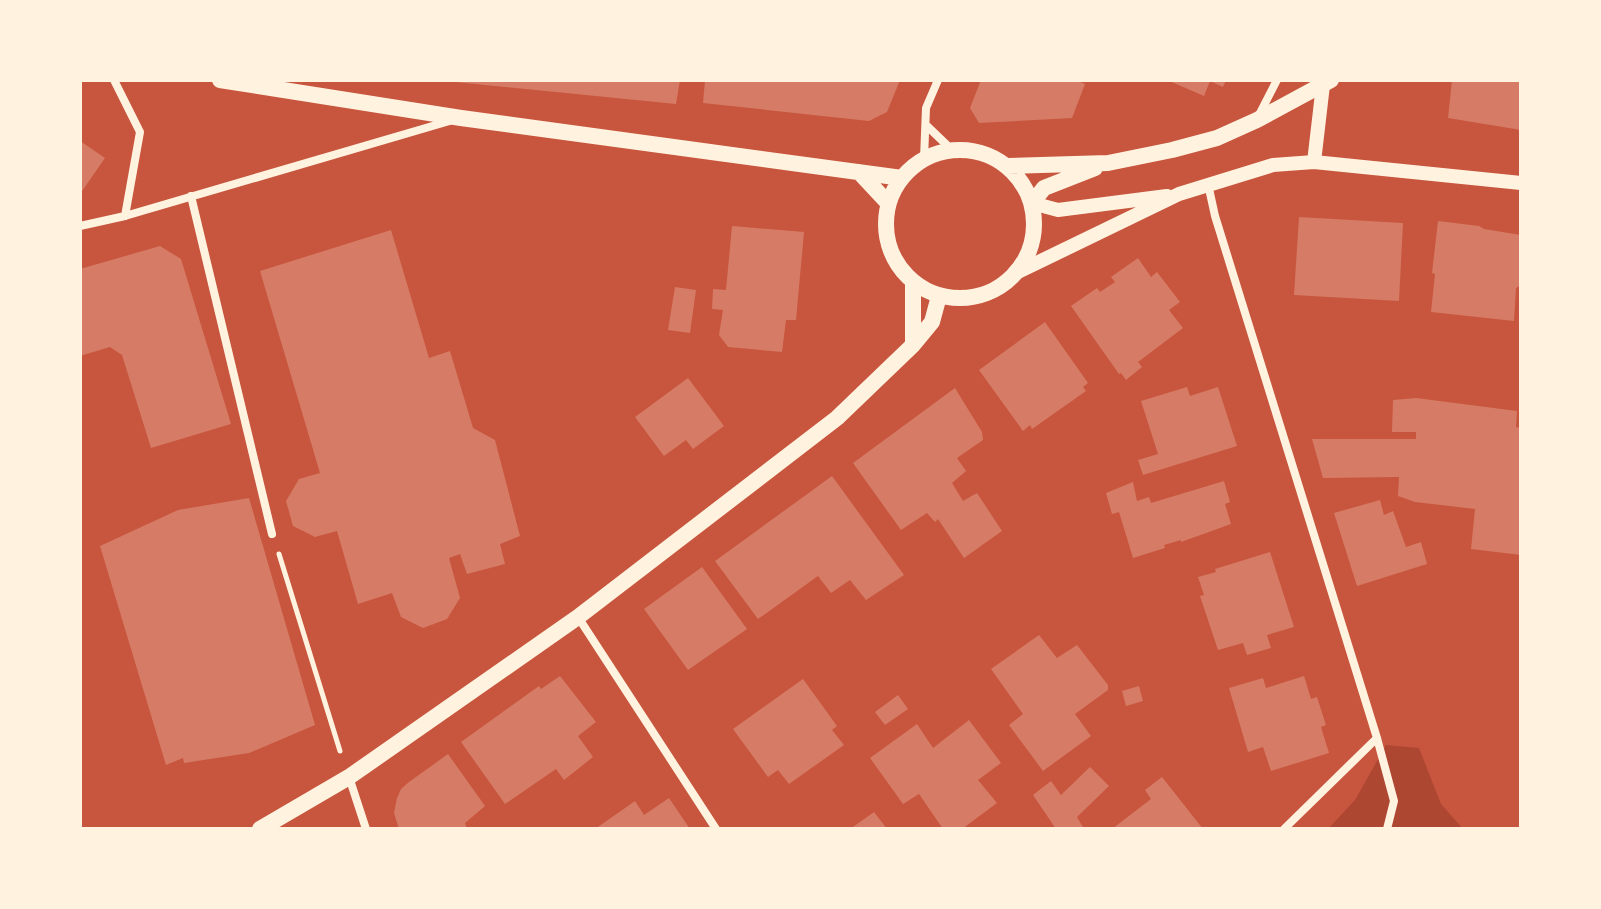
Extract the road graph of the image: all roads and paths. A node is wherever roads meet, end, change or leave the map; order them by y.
1 (114, 80) edge
2 (220, 80) edge
3 (938, 80) edge
4 (1277, 80) edge
5 (1327, 83) edge
6 (461, 118) junction
7 (1257, 120) junction
8 (926, 125) junction
9 (952, 150) junction
10 (924, 159) junction
11 (1314, 162) junction
12 (1108, 163) junction
13 (1007, 166) junction
14 (859, 172) junction
15 (902, 178) junction
16 (1521, 183) edge
17 (1208, 184) junction
18 (1179, 194) junction
19 (191, 196) junction
20 (888, 203) junction
21 (1032, 203) junction
22 (125, 216) junction
23 (80, 226) edge
24 (1018, 272) junction
25 (913, 282) junction
26 (939, 296) junction
27 (913, 345) junction
28 (272, 534) joint
29 (578, 617) junction
30 (1377, 738) junction
31 (349, 777) junction
32 (260, 829) edge
33 (366, 829) edge
34 (716, 829) edge
35 (1284, 829) edge
36 (1387, 829) edge

1 - 22 street
2 - 6 main road
3 - 8 street
4 - 7 street
5 - 7 main road
5 - 11 street
6 - 14 main road
6 - 19 street
7 - 12 main road
8 - 9 street
8 - 10 street
9 - 10 main road
9 - 13 main road
10 - 15 main road
11 - 16 street
11 - 17 street
12 - 13 main road
12 - 21 main road
13 - 21 main road
14 - 15 main road
14 - 20 main road
15 - 20 main road
17 - 18 street
17 - 30 street
18 - 21 street
18 - 24 street
19 - 22 street
19 - 28 street
20 - 25 main road
21 - 24 main road
22 - 23 street
24 - 26 main road
25 - 26 main road
25 - 27 main road
26 - 27 main road
27 - 29 main road
28 - 31 path
29 - 31 main road
29 - 34 street
30 - 35 street
30 - 36 street
31 - 32 main road
31 - 33 street

